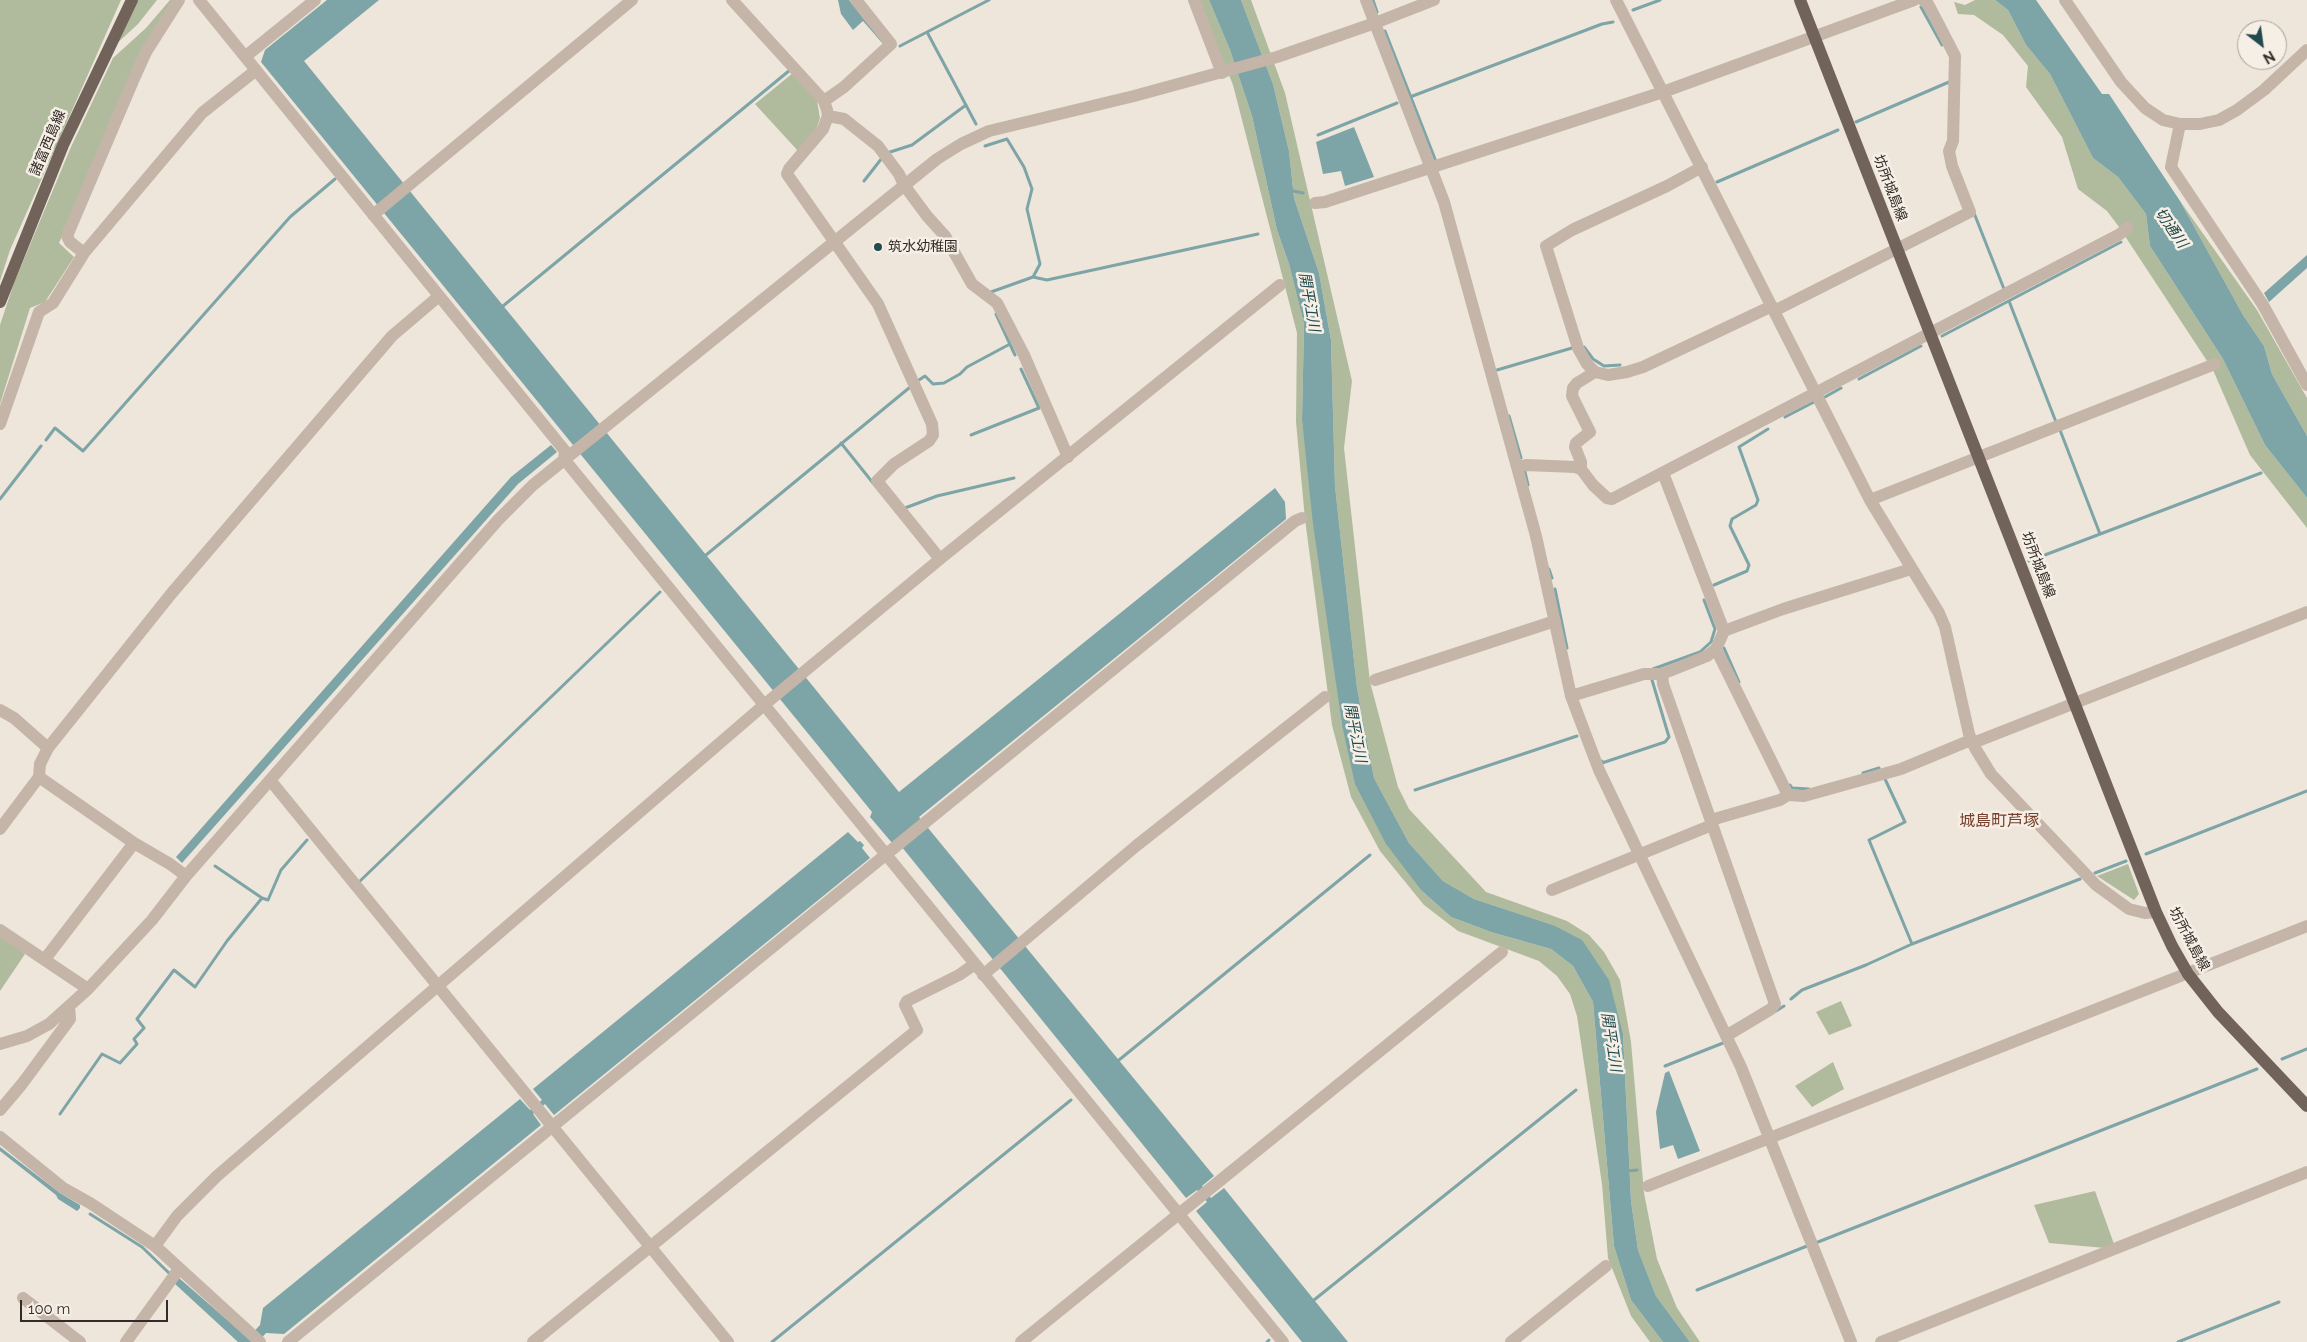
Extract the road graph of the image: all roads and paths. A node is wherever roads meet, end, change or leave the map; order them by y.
1 (132, 0) edge
2 (179, 0) edge
3 (200, 0) edge
4 (315, 0) edge
5 (632, 0) edge
6 (732, 0) edge
7 (856, 0) edge
8 (1194, 0) edge
9 (1366, 0) edge
10 (1434, 0) edge
11 (1616, 0) edge
12 (1800, 0) edge
13 (1914, 0) edge
14 (1923, 0) edge
15 (2065, 0) edge
16 (1375, 23) junction
17 (1814, 37) junction
18 (2307, 50) edge
19 (246, 56) junction
20 (255, 71) junction
21 (1224, 72) junction
22 (1663, 92) junction
23 (824, 101) junction
24 (828, 116) junction
25 (2180, 124) junction
26 (1702, 166) junction
27 (1432, 167) junction
28 (904, 186) junction
29 (1315, 203) dead end
30 (375, 212) junction
31 (2127, 228) dead end
32 (835, 242) junction
33 (1897, 249) junction
34 (84, 253) junction
35 (1280, 285) dead end
36 (439, 296) junction
37 (0, 302) edge
38 (1773, 308) junction
39 (1931, 334) junction
40 (2215, 364) dead end
41 (1596, 372) junction
42 (2307, 385) edge
43 (1816, 393) junction
44 (0, 424) edge
45 (1068, 456) junction
46 (1979, 457) junction
47 (564, 459) junction
48 (1517, 467) junction
49 (1581, 469) junction
50 (1663, 473) junction
51 (1870, 500) junction
52 (1302, 518) dead end
53 (940, 559) junction
54 (1910, 569) junction
55 (2307, 612) edge
56 (1555, 621) junction
57 (1724, 631) junction
58 (1716, 650) junction
59 (1662, 674) junction
60 (1375, 680) dead end
61 (1571, 696) junction
62 (1325, 697) dead end
63 (2075, 703) junction
64 (764, 705) junction
65 (0, 710) edge
66 (1971, 741) junction
67 (48, 748) junction
68 (39, 777) junction
69 (270, 780) junction
70 (1788, 795) junction
71 (1711, 822) junction
72 (0, 829) edge
73 (134, 844) junction
74 (1640, 855) junction
75 (886, 856) junction
76 (186, 876) junction
77 (1552, 890) dead end
78 (2156, 912) junction
79 (2307, 926) edge
80 (0, 930) edge
81 (1502, 952) dead end
82 (45, 960) junction
83 (975, 964) junction
84 (2188, 974) junction
85 (983, 975) junction
86 (438, 986) junction
87 (88, 989) junction
88 (69, 1007) junction
89 (1726, 1036) junction
90 (0, 1044) edge
91 (2307, 1106) edge
92 (0, 1110) edge
93 (552, 1127) junction
94 (0, 1137) edge
95 (1770, 1139) junction
96 (2307, 1172) edge
97 (1648, 1186) dead end
98 (1179, 1215) junction
99 (155, 1246) junction
100 (651, 1246) junction
101 (1606, 1266) dead end
102 (179, 1269) junction
103 (23, 1298) dead end
104 (80, 1342) edge
105 (126, 1342) edge
106 (260, 1342) edge
107 (288, 1342) edge
108 (533, 1342) edge
109 (728, 1342) edge
110 (1021, 1342) edge
111 (1282, 1342) edge
112 (1511, 1342) edge
113 (1851, 1342) edge
114 (1881, 1342) edge

1 - 37 main road, 諸富西島線
2 - 34 street
3 - 19 street
4 - 19 street
5 - 30 street
6 - 23 street
7 - 23 street
8 - 21 street
9 - 16 street
10 - 16 street
11 - 22 street
12 - 17 main road, 坊所城島線
13 - 17 street
14 - 33 street
15 - 25 street
16 - 21 street
16 - 27 street
17 - 22 street
17 - 33 main road, 坊所城島線
18 - 25 street
19 - 20 street
20 - 30 street
20 - 34 street
21 - 28 street
22 - 26 street
22 - 27 street
23 - 24 street
24 - 28 street
24 - 32 street
25 - 42 street
26 - 38 street
26 - 41 street
27 - 29 street
27 - 48 street
28 - 32 street
28 - 45 street
30 - 36 street
31 - 39 street
32 - 47 street
32 - 53 street
33 - 38 street
33 - 39 main road, 坊所城島線
34 - 44 street
35 - 45 street
36 - 47 street
36 - 67 street
38 - 41 street
38 - 43 street
39 - 43 street
39 - 46 main road, 坊所城島線
40 - 46 street
41 - 49 street
43 - 50 street
43 - 51 street
45 - 53 street
46 - 51 street
46 - 63 main road, 坊所城島線
47 - 64 street
47 - 69 street
48 - 49 street
48 - 56 street
49 - 50 street
50 - 57 street
51 - 54 street
52 - 75 street
53 - 64 street
54 - 57 street
54 - 66 street
55 - 63 street
56 - 60 street
56 - 61 street
57 - 58 street
58 - 59 street
58 - 70 street
59 - 61 street
59 - 71 street
61 - 74 street
62 - 85 street
63 - 66 street
63 - 78 main road, 坊所城島線
64 - 75 street
64 - 86 street
65 - 67 street
66 - 70 street
66 - 78 street
67 - 68 street
68 - 72 street
68 - 73 street
69 - 76 street
69 - 86 street
70 - 71 street
71 - 74 street
71 - 89 street
73 - 76 street
73 - 82 street
74 - 77 street
74 - 89 street
75 - 83 street
75 - 93 street
76 - 87 street
78 - 84 main road, 坊所城島線
79 - 84 street
80 - 82 street
81 - 98 street
82 - 87 street
83 - 85 street
83 - 100 street
84 - 91 main road, 坊所城島線
84 - 95 street
85 - 98 street
86 - 93 street
86 - 99 street
87 - 88 street
88 - 90 street
88 - 92 street
89 - 95 street
93 - 100 street
93 - 107 street
94 - 99 street
95 - 97 street
95 - 113 street
96 - 114 street
98 - 110 street
98 - 111 street
99 - 102 street
100 - 108 street
100 - 109 street
101 - 112 street
102 - 105 street
102 - 106 street
103 - 104 street

